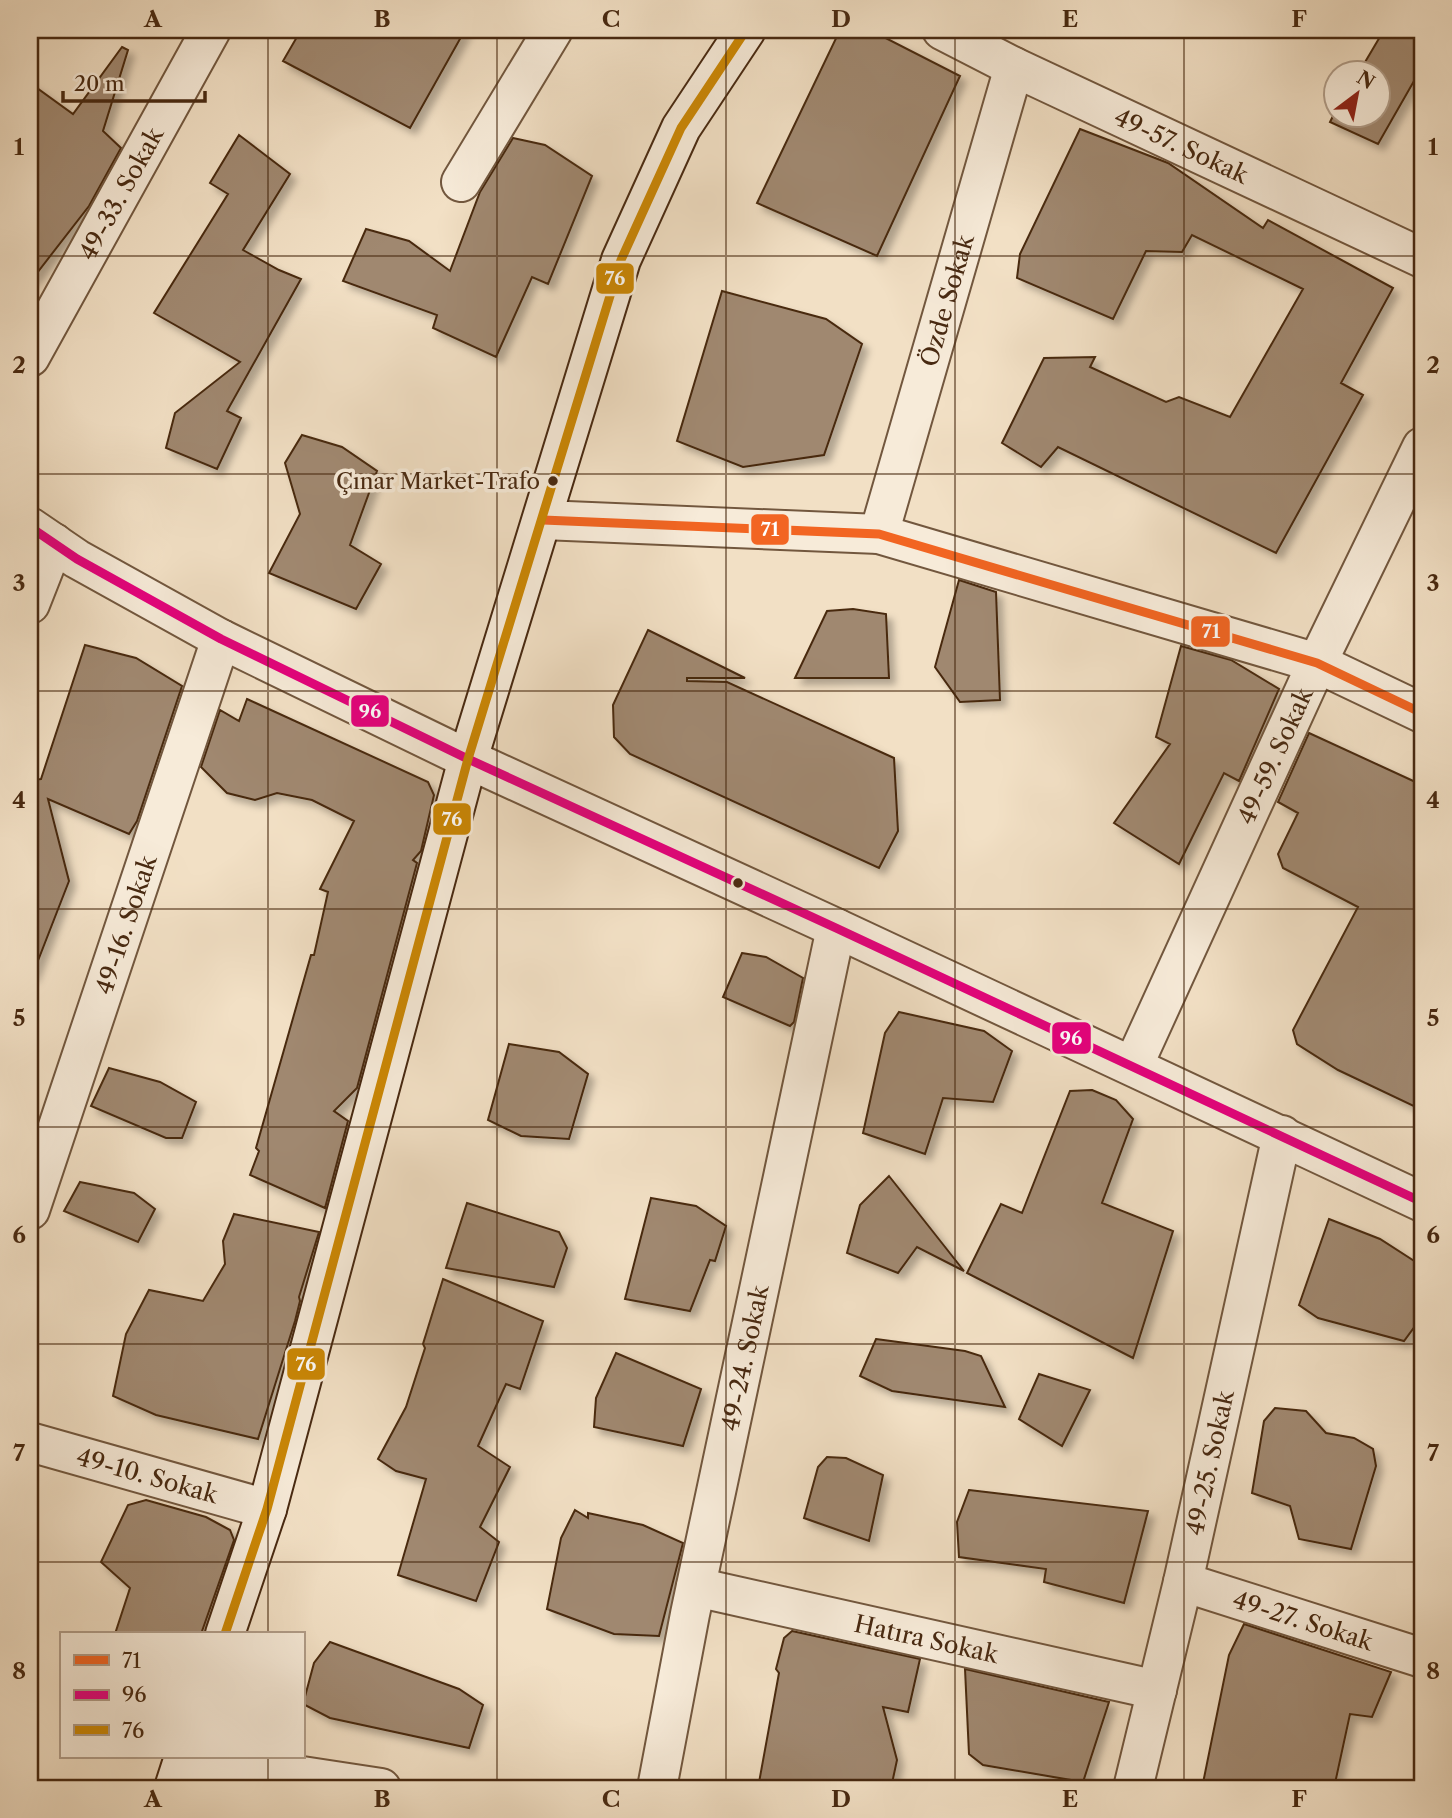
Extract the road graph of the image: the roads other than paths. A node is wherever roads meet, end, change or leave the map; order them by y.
1 (553, 30) edge
2 (746, 30) edge
3 (942, 30) edge
4 (204, 32) edge
5 (1014, 66) junction
6 (461, 182) dead end
7 (1422, 258) edge
8 (30, 357) edge
9 (1422, 447) edge
10 (543, 520) junction
11 (879, 534) junction
12 (42, 535) edge
13 (30, 604) edge
14 (221, 639) junction
15 (1317, 663) junction
16 (1422, 713) edge
17 (468, 759) junction
18 (836, 928) junction
19 (1133, 1066) junction
20 (1282, 1135) junction
21 (1422, 1202) edge
22 (30, 1210) edge
23 (30, 1442) edge
24 (267, 1510) junction
25 (1183, 1582) junction
26 (696, 1587) junction
27 (226, 1632) edge
28 (1422, 1658) edge
29 (1157, 1690) junction
30 (184, 1758) edge
31 (190, 1758) edge
32 (174, 1788) edge
33 (381, 1788) edge
34 (657, 1788) edge
35 (1133, 1788) edge

1 - 6 street
2 - 10 street
3 - 5 street, 49-57. Sokak
4 - 8 street, 49-33. Sokak
5 - 7 street, 49-57. Sokak
5 - 11 street, Özde Sokak
9 - 15 street, 49-59. Sokak
10 - 11 street
10 - 17 street
11 - 15 street
12 - 13 street
12 - 14 street
14 - 17 street
14 - 22 street, 49-16. Sokak
15 - 16 street
15 - 19 street, 49-59. Sokak
17 - 18 street
17 - 24 street
18 - 19 street
18 - 26 street, 49-24. Sokak
19 - 20 street
20 - 21 street
20 - 25 street, 49-25. Sokak
23 - 24 street, 49-10. Sokak
24 - 27 street
25 - 28 street, 49-27. Sokak
25 - 29 street, 49-25. Sokak
26 - 29 street, Hatıra Sokak
26 - 34 street, 49-24. Sokak
29 - 35 street, 49-25. Sokak
30 - 32 street
31 - 33 street

